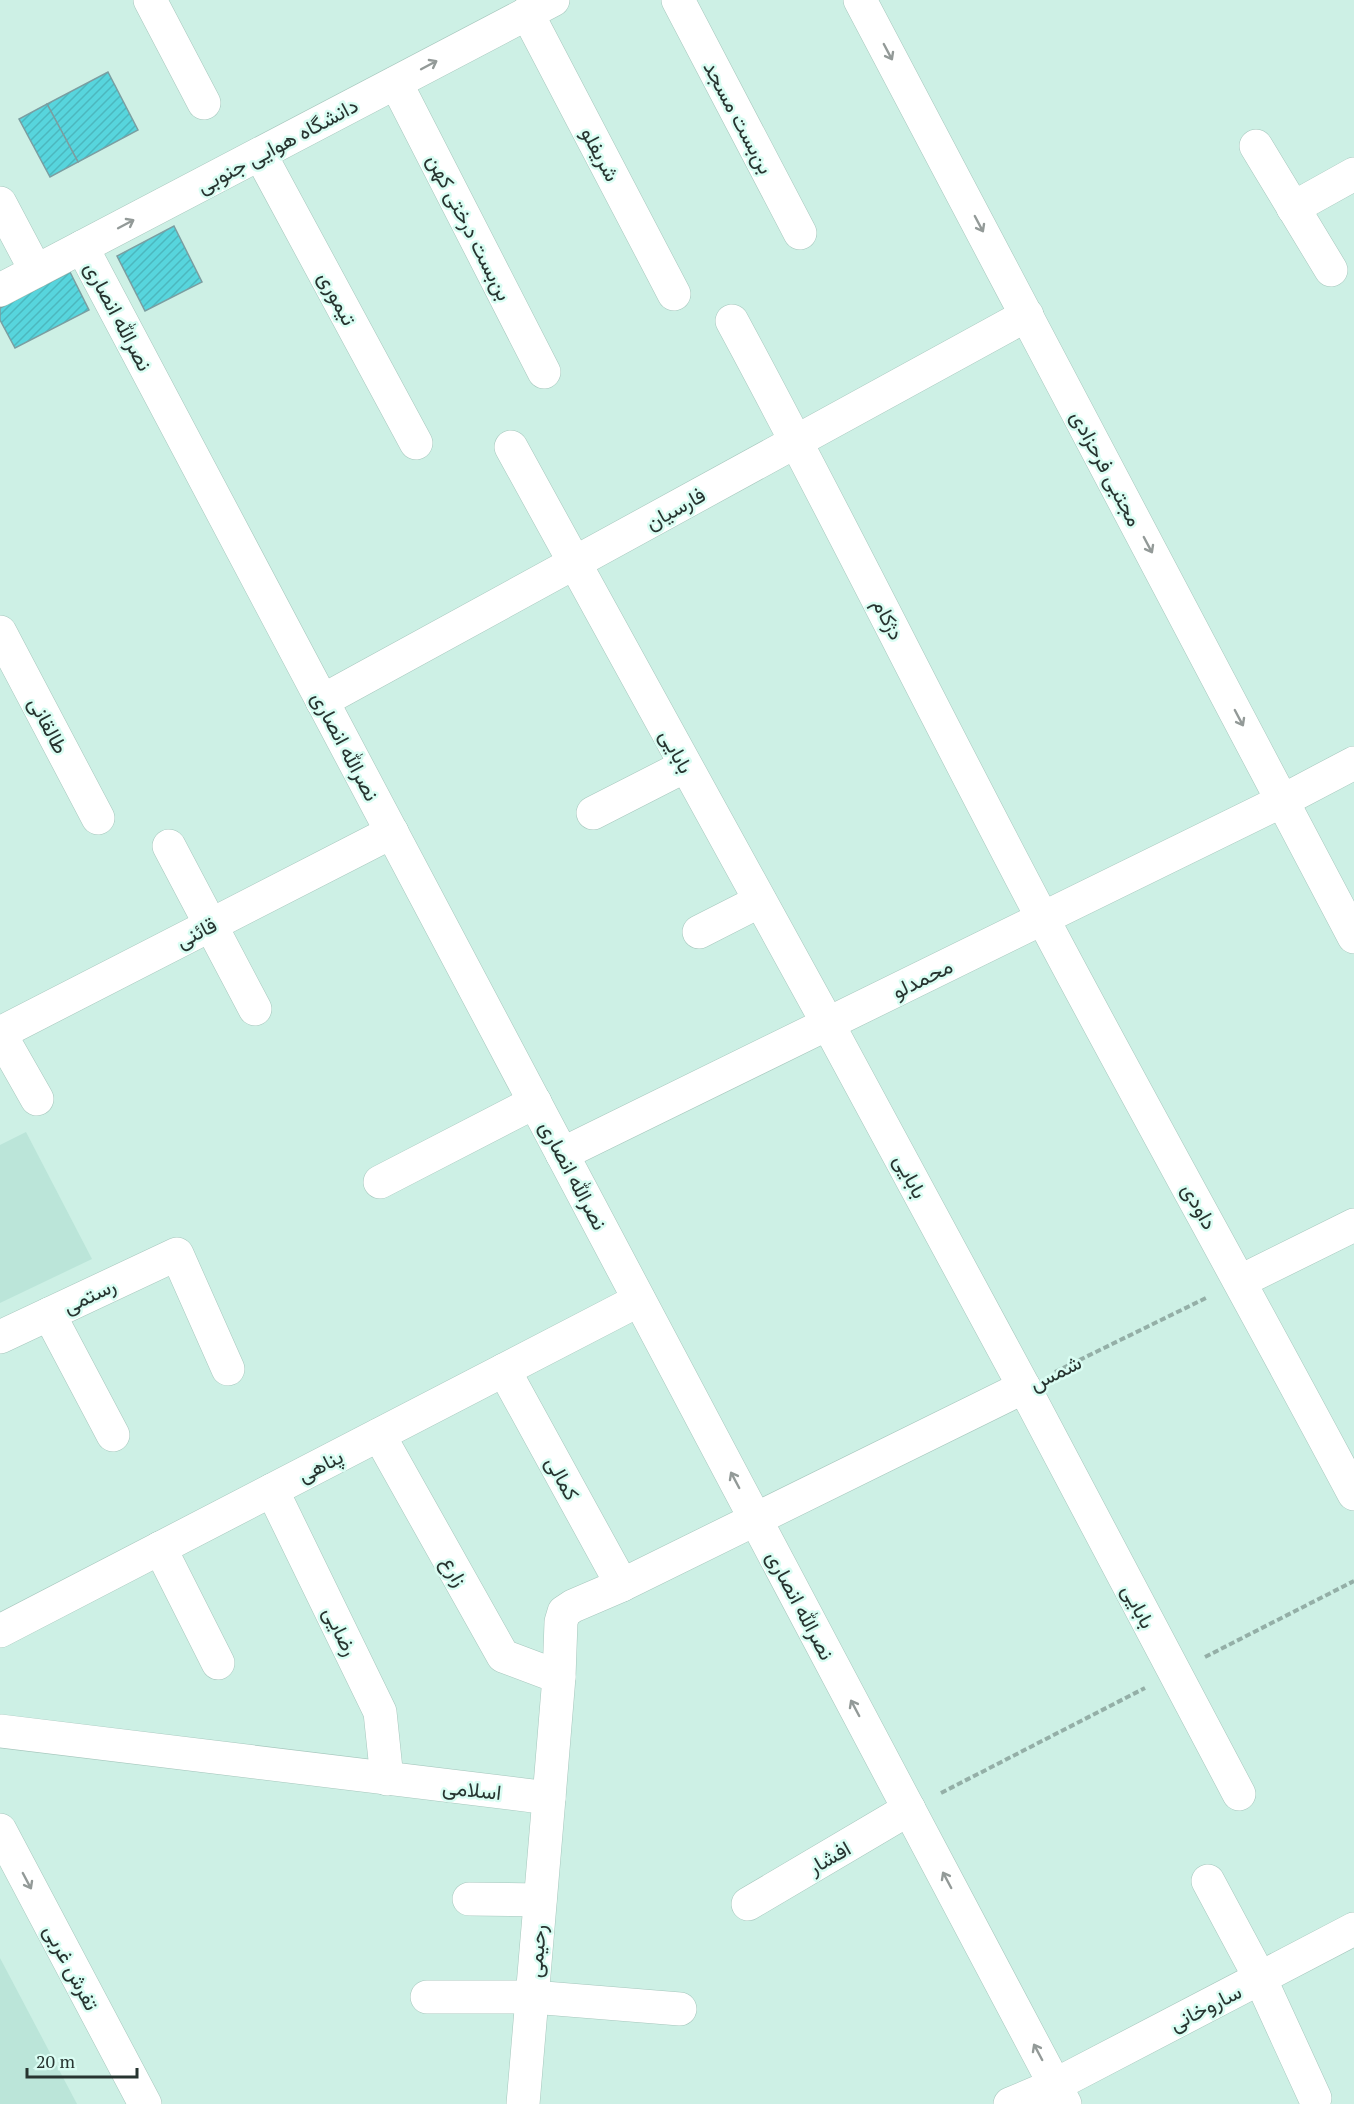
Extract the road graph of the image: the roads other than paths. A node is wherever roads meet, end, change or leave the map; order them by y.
1 (150, 0) edge
2 (678, 0) edge
3 (860, 0) edge
4 (540, 7) edge
5 (396, 82) junction
6 (204, 103) dead end
7 (1256, 146) dead end
8 (260, 154) junction
9 (1354, 174) edge
10 (0, 203) edge
11 (1293, 208) junction
12 (800, 233) dead end
13 (82, 247) junction
14 (1330, 270) dead end
15 (36, 271) junction
16 (0, 290) edge
17 (674, 294) dead end
18 (1027, 315) junction
19 (732, 321) dead end
20 (544, 372) dead end
21 (797, 441) junction
22 (416, 443) dead end
23 (511, 447) dead end
24 (573, 563) junction
25 (0, 632) edge
26 (322, 700) junction
27 (1354, 763) edge
28 (685, 766) junction
29 (1282, 801) junction
30 (593, 813) dead end
31 (98, 818) dead end
32 (392, 832) junction
33 (169, 846) dead end
34 (760, 901) junction
35 (1043, 919) junction
36 (210, 925) junction
37 (699, 932) dead end
38 (1354, 937) edge
39 (255, 1009) dead end
40 (828, 1024) junction
41 (0, 1033) edge
42 (37, 1098) dead end
43 (535, 1102) junction
44 (562, 1154) junction
45 (380, 1182) dead end
46 (1354, 1226) edge
47 (1240, 1281) junction
48 (639, 1300) junction
49 (49, 1314) junction
50 (0, 1337) edge
51 (228, 1369) dead end
52 (504, 1370) junction
53 (1024, 1387) junction
54 (113, 1435) dead end
55 (379, 1435) junction
56 (272, 1490) junction
57 (1354, 1494) edge
58 (755, 1518) junction
59 (160, 1548) junction
60 (622, 1585) junction
61 (0, 1631) edge
62 (218, 1663) dead end
63 (559, 1677) junction
64 (0, 1731) edge
65 (387, 1779) junction
66 (1239, 1794) dead end
67 (549, 1798) junction
68 (909, 1809) junction
69 (0, 1830) edge
70 (1208, 1881) dead end
71 (469, 1899) dead end
72 (540, 1900) junction
73 (748, 1904) dead end
74 (1354, 1929) edge
75 (1260, 1978) junction
76 (428, 1997) dead end
77 (532, 1997) junction
78 (680, 2009) dead end
79 (1060, 2094) edge
80 (1315, 2098) dead end
81 (145, 2104) edge
82 (523, 2104) edge
83 (1010, 2104) edge

1 - 6 street
2 - 12 street, بن‌بست مسجد
3 -> 18 street, مجتبی فرحزادی
5 -> 4 street, دانشگاه هوایی جنوبی
4 - 17 street, شریفلو
5 - 8 street, دانشگاه هوایی جنوبی
5 - 20 street, بن‌بست درختی کهن
7 - 11 street
13 -> 8 street, دانشگاه هوایی جنوبی
8 - 22 street, تیموری
9 - 11 street
10 - 15 street
11 - 14 street
13 - 15 street, دانشگاه هوایی جنوبی
13 - 26 street, نصرالله انصاری
15 - 16 street, دانشگاه هوایی جنوبی
18 - 21 street, فارسیان
18 -> 29 street, مجتبی فرحزادی
19 - 21 street, دژکام
21 - 24 street, فارسیان
21 - 35 street, دژکام
23 - 24 street
24 - 26 street, فارسیان
24 - 28 street, بابایی
25 - 31 street, طالقانی
26 - 32 street, نصرالله انصاری
27 - 29 street, محمدلو
28 - 30 street
28 - 34 street, بابایی
29 - 35 street, محمدلو
29 - 38 street, مجتبی فرحزادی
32 - 36 street, قائنی
32 - 43 street, نصرالله انصاری
33 - 36 street
34 - 37 street
34 - 40 street, بابایی
35 - 40 street, محمدلو
35 - 47 street, داودی
36 - 39 street
36 - 41 street, قائنی
40 - 44 street, محمدلو
40 - 53 street, بابایی
41 - 42 street
43 - 44 street, نصرالله انصاری
43 - 45 street
44 - 48 street, نصرالله انصاری
46 - 47 street
47 - 57 street, داودی
48 - 52 street, پناهی
58 -> 48 street, نصرالله انصاری
49 - 50 street, رستمی
49 - 51 street, رستمی
49 - 54 street
52 - 55 street, پناهی
52 - 60 street, کمالی
53 - 58 street, شمس
53 - 66 street, بابایی
55 - 56 street, پناهی
55 - 63 street, زارع
56 - 59 street, پناهی
56 - 65 street, رضایی
58 - 60 street
68 -> 58 street, نصرالله انصاری
59 - 61 street, پناهی
59 - 62 street
60 - 63 street
63 - 67 street
64 - 65 street, اسلامی
65 - 67 street, اسلامی
67 - 72 street, رحیمی
68 - 73 street, افشار
79 -> 68 street, نصرالله انصاری
69 -> 81 street, تفرش غربی
70 - 75 street
71 - 72 street
72 - 77 street, رحیمی
74 - 75 street, ساروخانی
75 - 79 street, ساروخانی
75 - 80 street
76 - 77 street
77 - 78 street
77 - 82 street, رحیمی
79 - 83 street, ساروخانی

